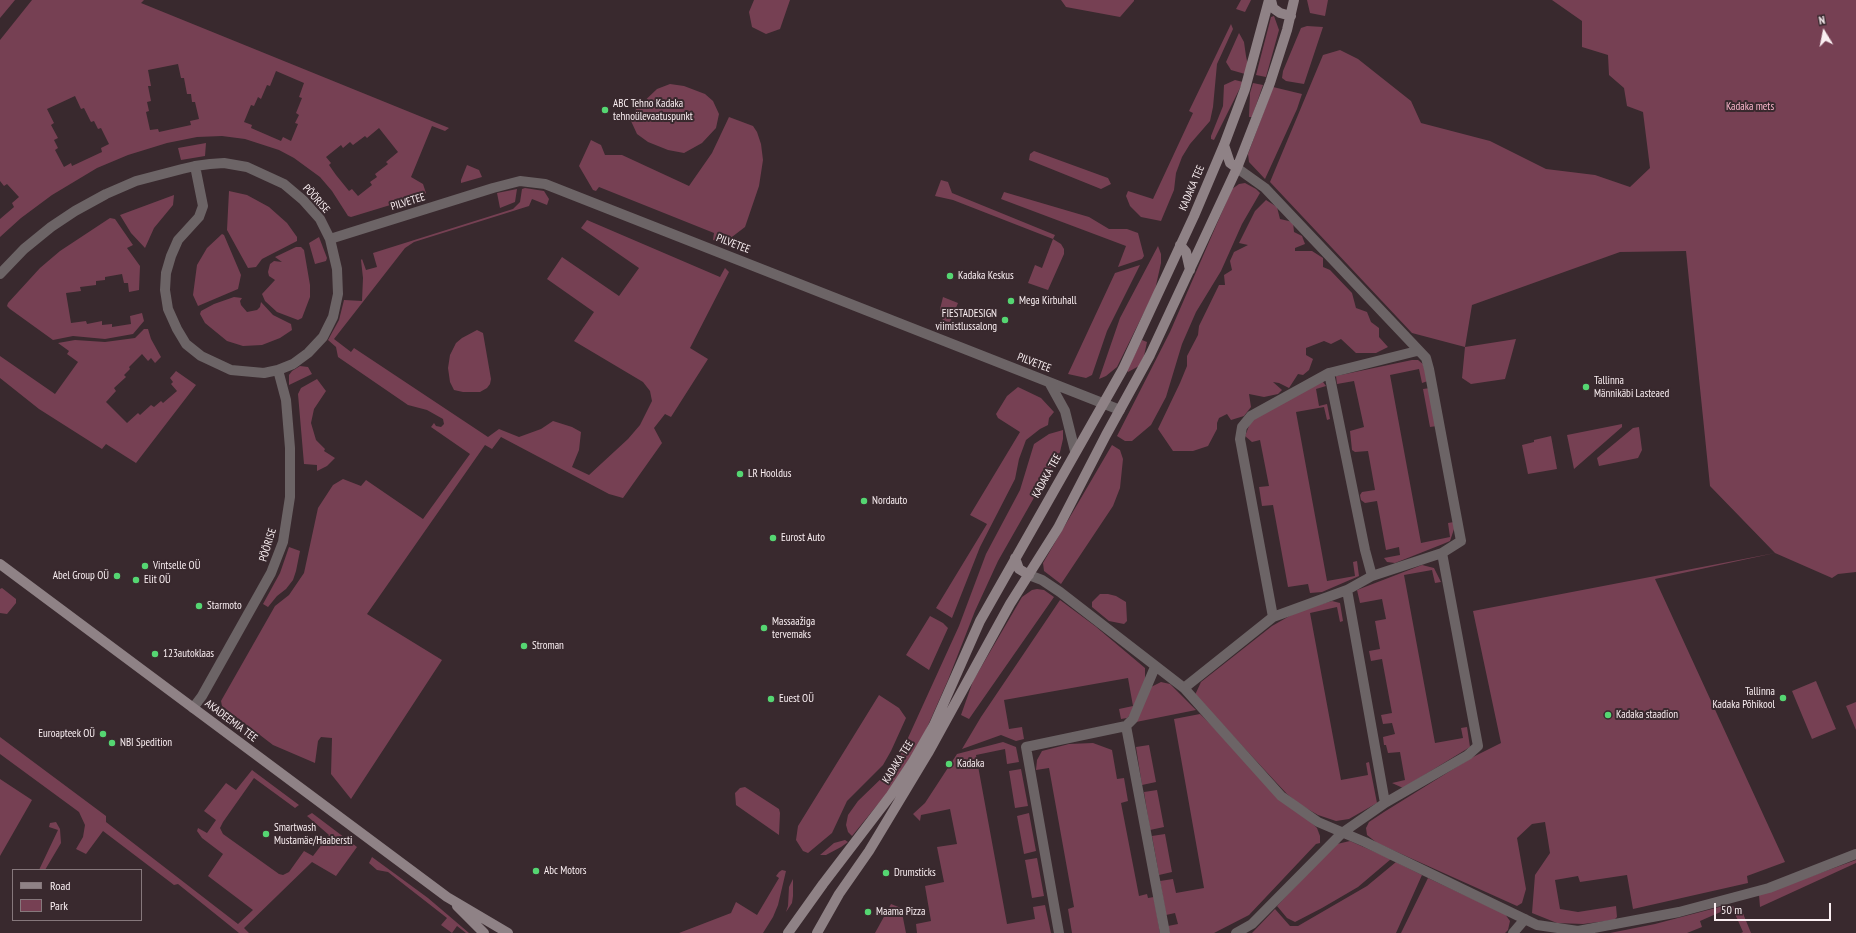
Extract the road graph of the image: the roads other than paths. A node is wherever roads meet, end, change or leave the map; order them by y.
1 (1270, 0) edge
2 (1294, 0) edge
3 (1291, 16) junction
4 (1224, 145) junction
5 (195, 166) junction
6 (1237, 168) junction
7 (330, 239) junction
8 (1180, 245) junction
9 (1190, 270) junction
10 (0, 274) edge
11 (1417, 351) junction
12 (278, 370) junction
13 (1328, 373) junction
14 (1049, 382) junction
15 (1103, 403) junction
16 (1120, 410) junction
17 (1075, 451) junction
18 (1442, 553) junction
19 (1015, 558) junction
20 (0, 564) edge
21 (1029, 575) junction
22 (1372, 576) junction
23 (1347, 590) junction
24 (1273, 617) junction
25 (1156, 667) junction
26 (1184, 688) junction
27 (193, 708) junction
28 (1126, 726) junction
29 (1385, 803) junction
30 (1342, 833) junction
31 (1856, 854) edge
32 (447, 896) junction
33 (1525, 919) junction
34 (484, 933) edge
35 (508, 933) edge
36 (788, 933) edge
37 (816, 933) edge
38 (1058, 933) edge
39 (1165, 933) edge
40 (1236, 933) edge
41 (1513, 933) edge

1 - 3 main road
1 - 4 main road, KADAKA TEE
2 - 3 main road, KADAKA TEE
3 - 6 main road, KADAKA TEE
4 - 6 main road
4 - 8 main road, KADAKA TEE
5 - 7 street, PÖÖRISE
5 - 10 street, PÖÖRISE
5 - 12 street, PÖÖRISE
6 - 9 main road, KADAKA TEE
6 - 11 street
7 - 12 street, PÖÖRISE
7 - 14 street, PILVETEE
8 - 9 main road
8 - 15 main road, KADAKA TEE
9 - 16 main road, KADAKA TEE
11 - 13 street
11 - 18 street
12 - 27 street, PÖÖRISE
13 - 22 street
13 - 24 street
14 - 15 street, PILVETEE
14 - 17 street
15 - 16 street, PILVETEE
15 - 17 main road, KADAKA TEE
16 - 21 main road, KADAKA TEE
17 - 19 main road, KADAKA TEE
18 - 22 street
18 - 29 street
19 - 21 main road
19 - 36 main road, KADAKA TEE
20 - 27 main road, AKADEEMIA TEE
21 - 25 street
21 - 37 main road, KADAKA TEE
22 - 23 street
23 - 24 street
23 - 29 street
24 - 26 street
25 - 26 street
25 - 28 street
26 - 30 street
27 - 32 main road, AKADEEMIA TEE
28 - 38 street
28 - 39 street
29 - 30 street
30 - 33 street
30 - 40 street
31 - 33 street
32 - 34 main road, AKADEEMIA TEE
32 - 35 main road, AKADEEMIA TEE
33 - 41 street

